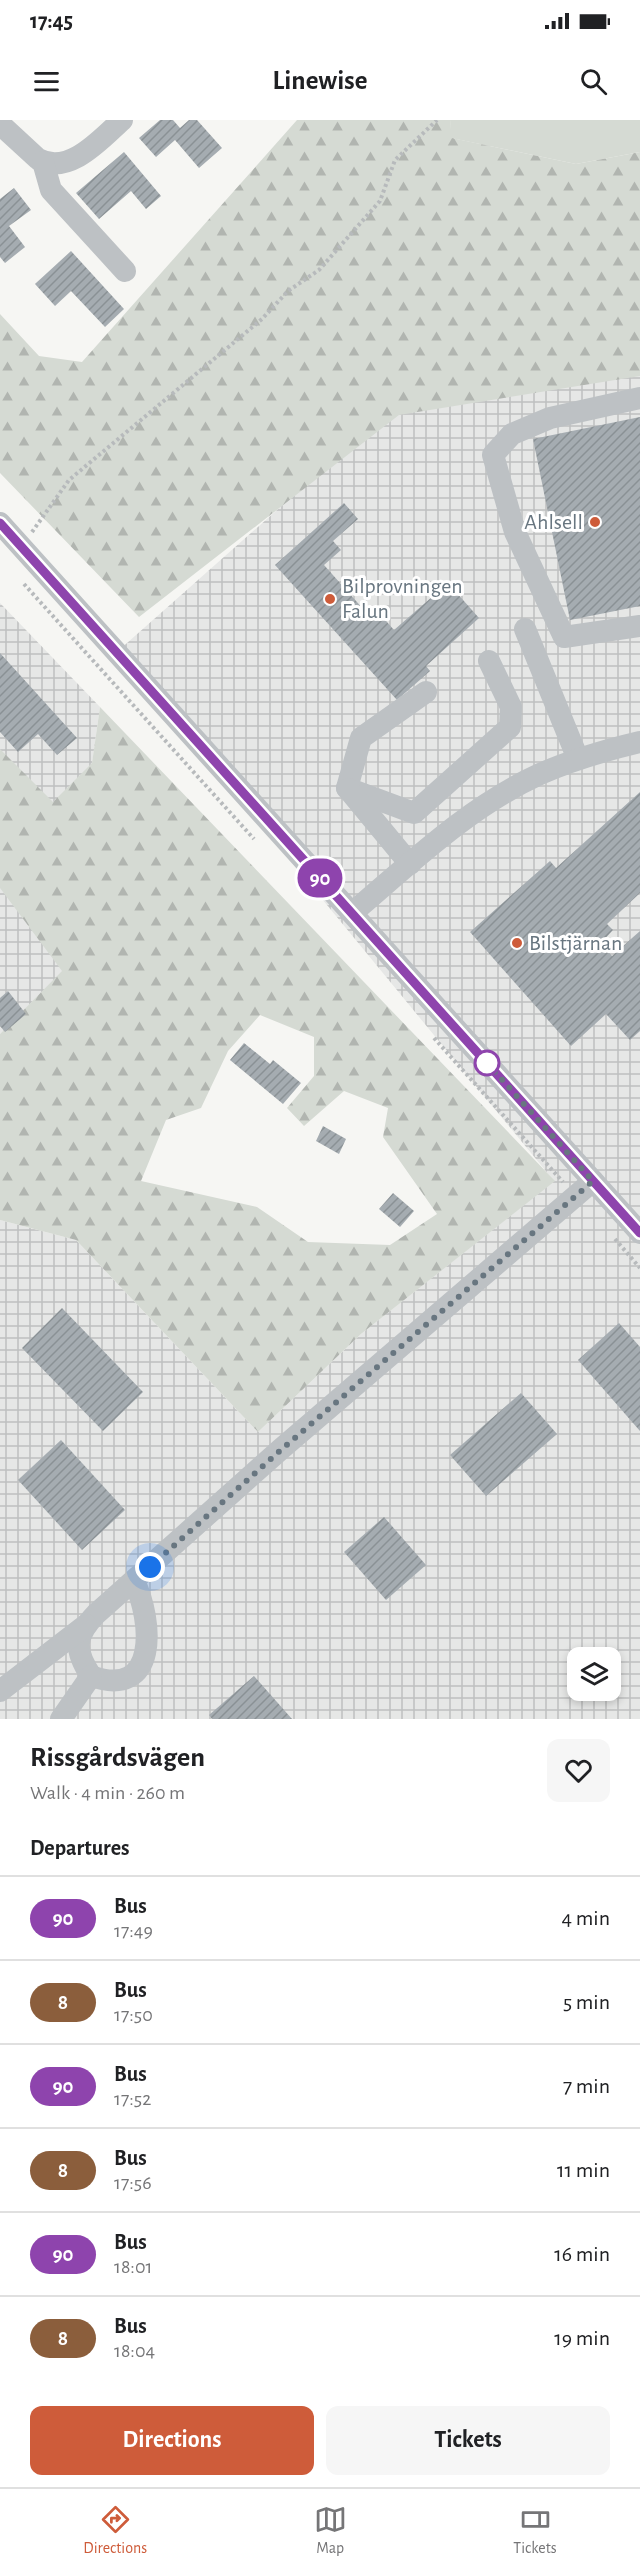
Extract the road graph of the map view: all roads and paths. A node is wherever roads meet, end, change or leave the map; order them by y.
1 (122, 120) edge
2 (437, 120) edge
3 (0, 124) edge
4 (44, 162) junction
5 (125, 271) dead end
6 (640, 398) edge
7 (0, 523) edge
8 (21, 547) junction
9 (24, 583) dead end
10 (640, 626) edge
11 (525, 629) dead end
12 (489, 661) dead end
13 (426, 692) dead end
14 (640, 742) edge
15 (579, 759) junction
16 (347, 788) junction
17 (256, 841) dead end
18 (410, 864) junction
19 (352, 913) junction
20 (426, 1030) dead end
21 (593, 1181) junction
22 (576, 1196) junction
23 (608, 1232) dead end
24 (640, 1233) edge
25 (640, 1268) edge
26 (134, 1581) junction
27 (86, 1625) junction
28 (91, 1676) junction
29 (0, 1691) edge
30 (61, 1719) edge

1 - 4 street
2 - 8 path
3 - 4 street
4 - 5 street
6 - 10 street
7 - 8 street
8 - 19 street
9 - 17 path
11 - 15 street
12 - 16 street
13 - 16 street
14 - 15 street
15 - 18 street
16 - 18 street
18 - 19 street
19 - 21 street
20 - 22 path
21 - 22 street
21 - 24 street
22 - 26 street
23 - 25 path
26 - 27 street
26 - 28 street
27 - 28 street
27 - 29 street
28 - 30 street

